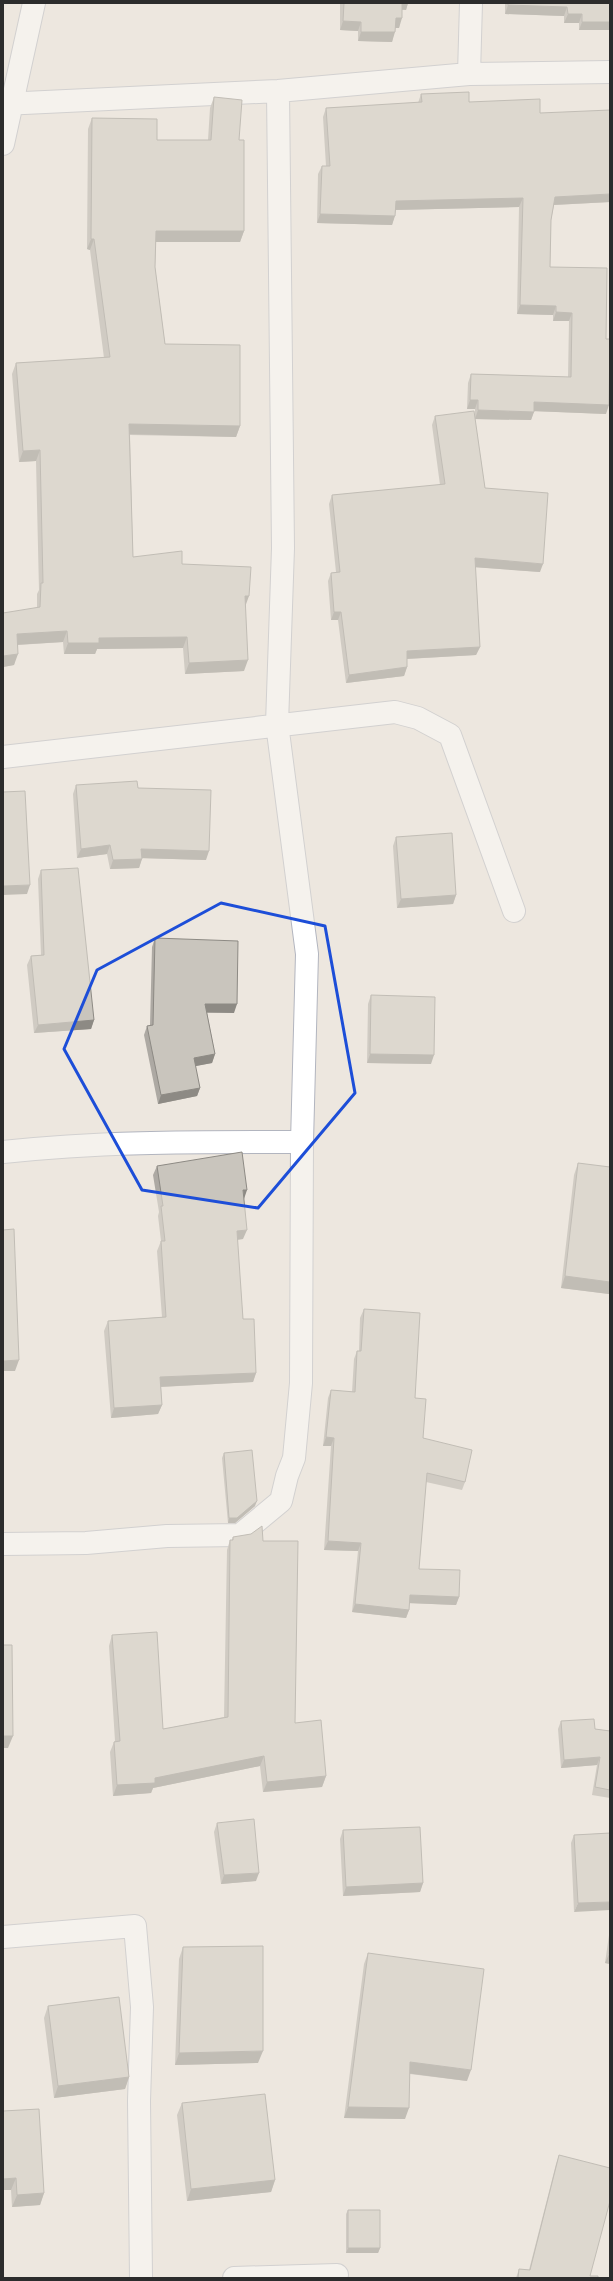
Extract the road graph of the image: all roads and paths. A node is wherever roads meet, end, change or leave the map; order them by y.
1 (34, 3) edge
2 (471, 3) edge
3 (610, 72) edge
4 (469, 74) junction
5 (278, 91) junction
6 (8, 104) edge
7 (3, 144) edge
8 (277, 724) junction
9 (3, 757) edge
10 (514, 910) dead end
11 (302, 1142) junction
12 (3, 1152) edge
13 (3, 1544) edge
14 (3, 1937) edge
15 (337, 2275) dead end
16 (141, 2278) edge
17 (234, 2278) edge

1 - 6 street
2 - 4 street
3 - 4 street
4 - 5 street
5 - 6 street
5 - 8 street
6 - 7 street
8 - 9 street
8 - 10 street
8 - 11 street
11 - 12 street
11 - 13 street
14 - 16 street
15 - 17 street

